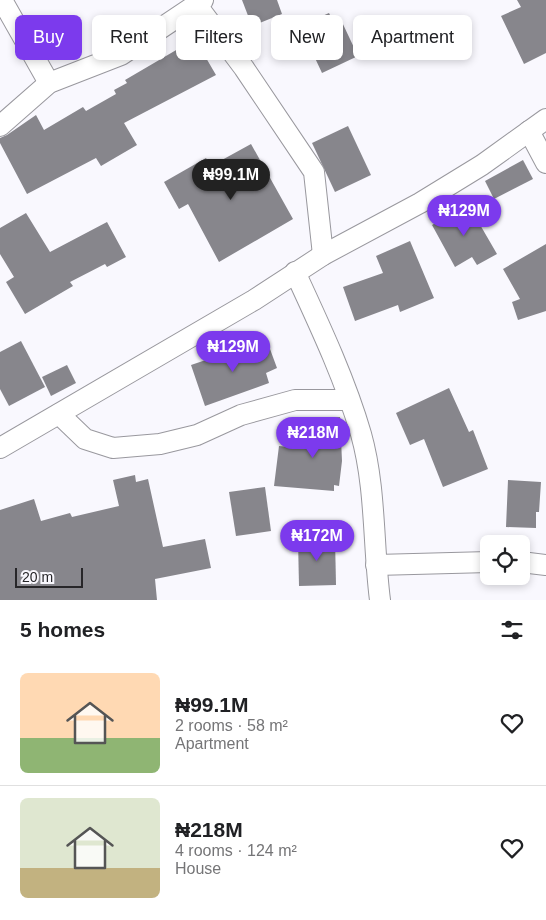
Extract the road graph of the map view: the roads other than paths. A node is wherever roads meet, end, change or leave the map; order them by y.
1 (2, 0) edge
2 (200, 2) edge
3 (49, 83) junction
4 (546, 119) edge
5 (0, 126) edge
6 (529, 131) junction
7 (546, 162) edge
8 (323, 255) junction
9 (295, 272) junction
10 (348, 400) junction
11 (59, 414) junction
12 (0, 448) edge
13 (480, 562) edge
14 (530, 563) edge
15 (376, 565) junction
16 (546, 565) edge
17 (380, 600) edge

1 - 3 street
2 - 3 street
2 - 8 street
3 - 5 street
4 - 6 street
6 - 7 street
6 - 8 street
8 - 9 street
9 - 10 street
9 - 11 street
10 - 11 street
10 - 15 street
11 - 12 street
13 - 15 street
14 - 16 street
15 - 17 street

